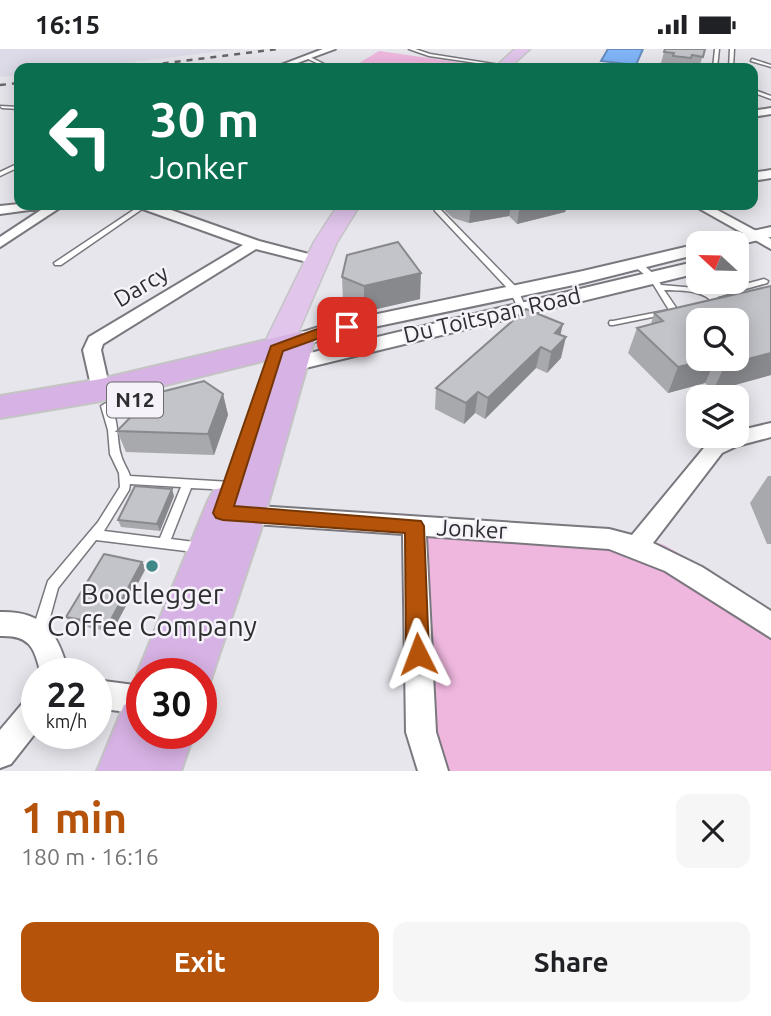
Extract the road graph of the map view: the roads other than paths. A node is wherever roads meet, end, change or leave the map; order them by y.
1 (331, 49) edge
2 (411, 49) edge
3 (523, 49) edge
4 (717, 49) edge
5 (307, 57) junction
6 (716, 60) junction
7 (752, 61) dead end
8 (291, 63) edge
9 (322, 63) edge
10 (478, 63) edge
11 (507, 63) edge
12 (716, 63) edge
13 (726, 63) edge
14 (771, 66) edge
15 (50, 210) edge
16 (138, 210) edge
17 (159, 210) edge
18 (346, 210) edge
19 (437, 210) edge
20 (710, 210) edge
21 (762, 234) edge
22 (0, 243) edge
23 (254, 244) junction
24 (771, 247) edge
25 (686, 252) edge
26 (749, 253) edge
27 (315, 260) junction
28 (58, 263) dead end
29 (637, 264) junction
30 (686, 272) edge
31 (764, 281) dead end
32 (656, 283) junction
33 (712, 296) junction
34 (518, 299) junction
35 (712, 308) edge
36 (674, 311) junction
37 (686, 315) edge
38 (613, 323) dead end
39 (285, 356) junction
40 (103, 398) junction
41 (0, 407) edge
42 (0, 429) edge
43 (771, 430) edge
44 (124, 480) junction
45 (188, 484) junction
46 (227, 516) junction
47 (414, 526) junction
48 (95, 535) junction
49 (163, 544) junction
50 (637, 546) junction
51 (0, 624) edge
52 (771, 626) edge
53 (39, 632) junction
54 (51, 658) edge
55 (168, 658) edge
56 (194, 658) edge
57 (21, 727) edge
58 (132, 749) edge
59 (163, 749) edge
60 (0, 753) edge
61 (123, 771) edge
62 (155, 771) edge
63 (432, 771) edge

1 - 5 street
2 - 10 lane
3 - 11 main road
4 - 6 lane
5 - 8 street
5 - 9 lane
6 - 12 lane
6 - 13 lane
7 - 14 lane
15 - 22 street
16 - 28 lane
17 - 23 street
18 - 27 main road
19 - 34 lane
20 - 21 street
21 - 24 street
23 - 27 street
23 - 40 street, Darcy
24 - 26 street
25 - 29 street, Du Toitspan Road
27 - 39 main road
29 - 32 lane
29 - 34 street, Du Toitspan Road
30 - 32 street, Du Toitspan Road
31 - 33 lane
32 - 33 lane
32 - 34 street, Du Toitspan Road
32 - 36 lane
33 - 35 lane
34 - 39 street, Du Toitspan Road
36 - 37 lane
36 - 38 lane
39 - 40 highway, Du Toitspan Road / N12
39 - 46 highway
40 - 41 highway, Du Toitspan Road / N12
40 - 42 highway, Du Toitspan Road / N12
40 - 44 lane
43 - 50 street
44 - 45 lane
44 - 48 lane
45 - 46 lane
45 - 49 lane
46 - 47 street, Jonker
46 - 49 lane
46 - 55 highway
46 - 56 highway
47 - 50 street, Jonker
47 - 63 street
48 - 49 lane
48 - 53 lane
50 - 52 street, Jonker
51 - 53 street
53 - 54 street
57 - 60 street
58 - 61 highway
59 - 62 highway

